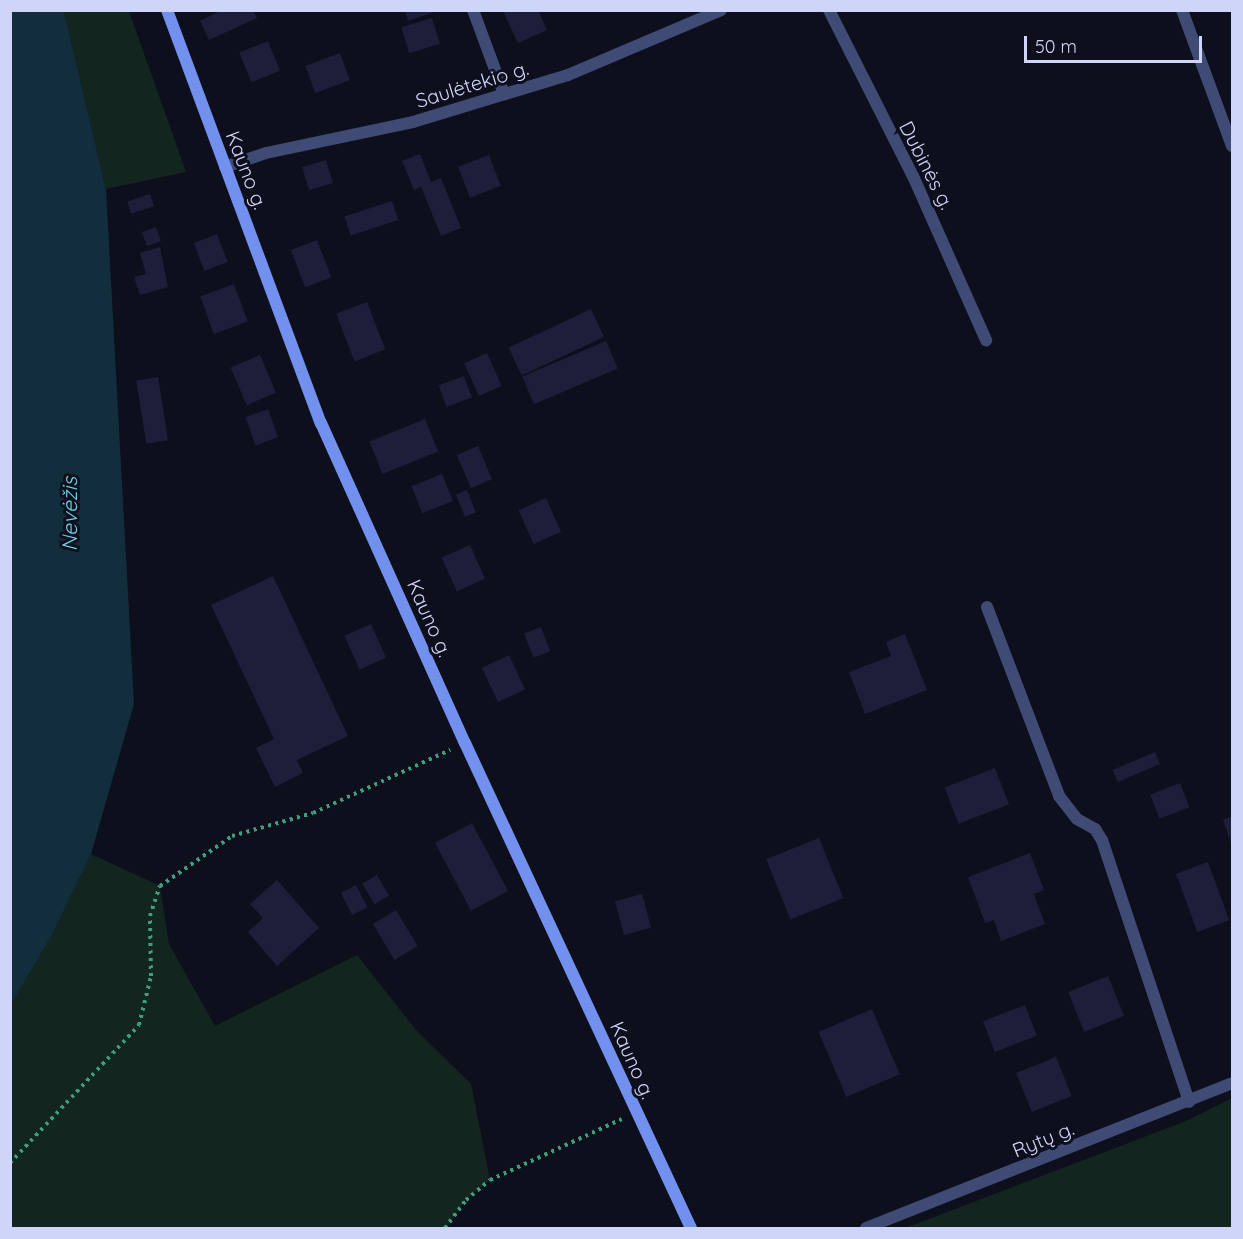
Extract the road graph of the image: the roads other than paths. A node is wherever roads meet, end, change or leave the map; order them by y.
1 (167, 10) edge
2 (473, 10) edge
3 (721, 10) edge
4 (829, 10) edge
5 (1182, 10) edge
6 (504, 94) junction
7 (1233, 146) edge
8 (225, 167) junction
9 (986, 340) dead end
10 (987, 607) dead end
11 (1233, 1083) edge
12 (1189, 1102) junction
13 (691, 1228) edge
14 (866, 1228) edge

1 - 8 main road, Kauno g.
2 - 6 street
3 - 6 street, Saulėtekio g.
4 - 9 street, Dubinės g.
5 - 7 street
6 - 8 street, Saulėtekio g.
8 - 13 main road, Kauno g.
10 - 12 street
11 - 12 street, Rytų g.
12 - 14 street, Rytų g.

